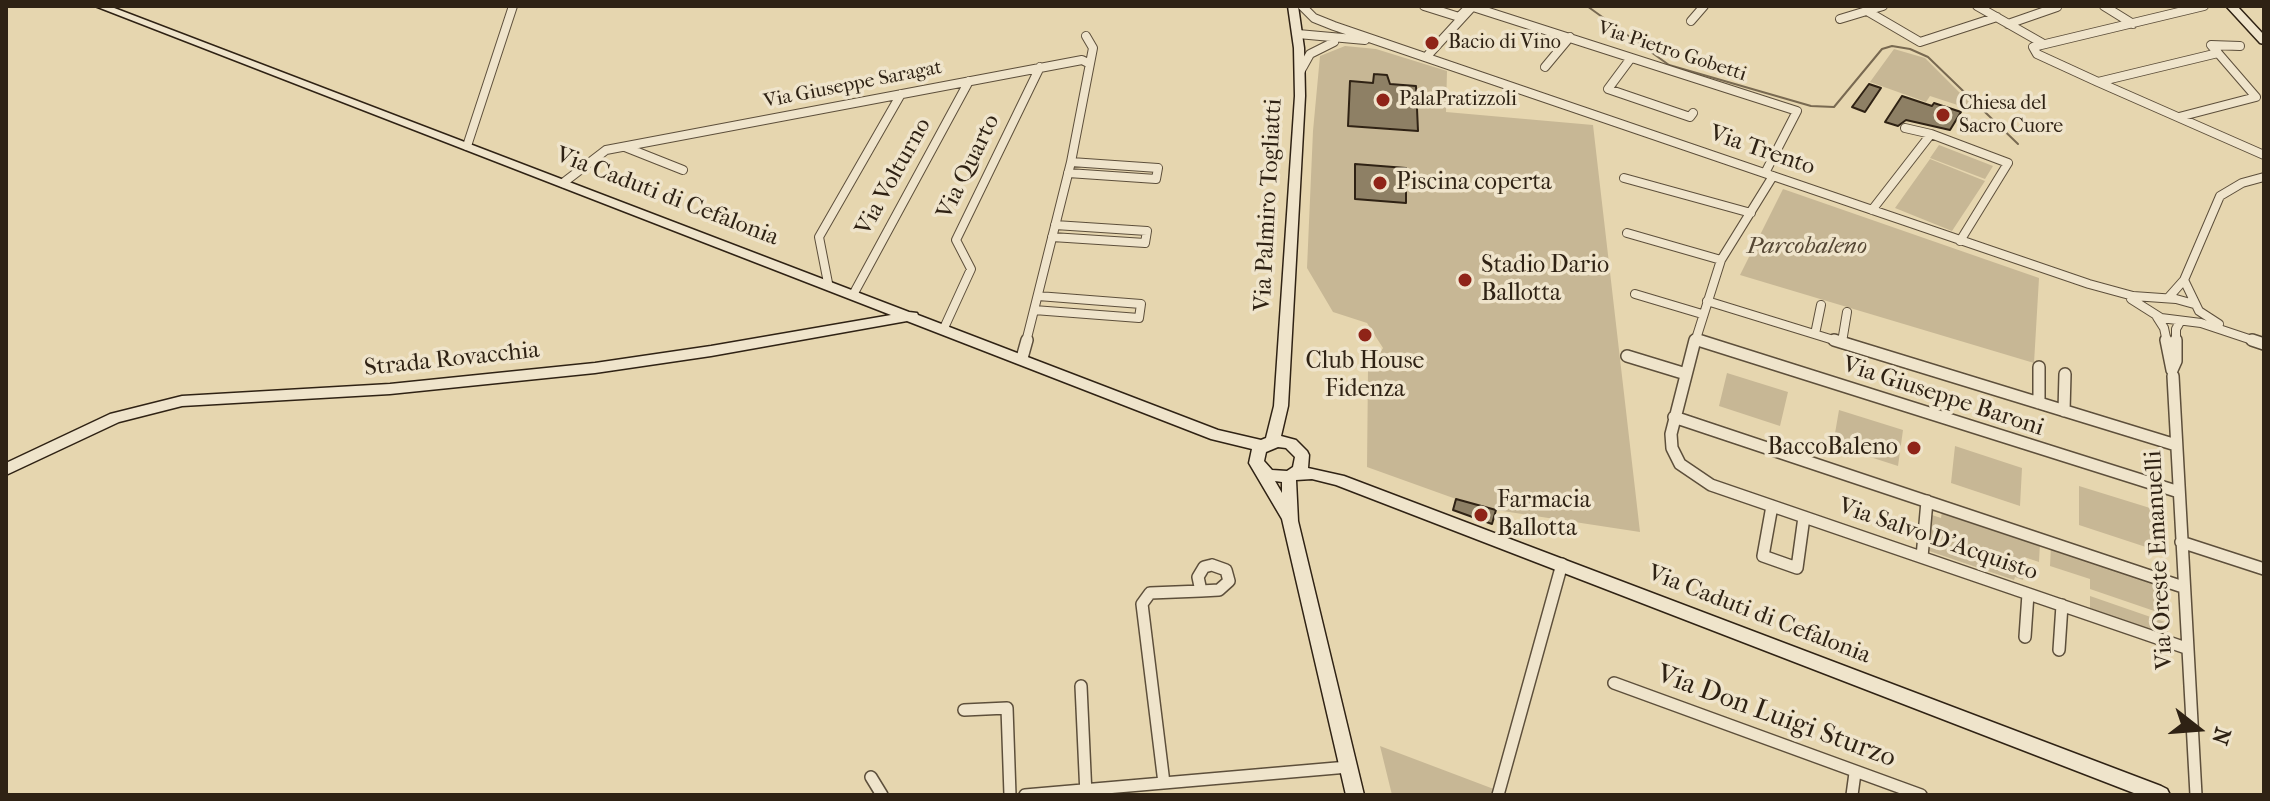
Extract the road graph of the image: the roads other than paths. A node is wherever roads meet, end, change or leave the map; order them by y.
1 (100, 6) edge
2 (513, 6) edge
3 (1293, 6) edge
4 (1302, 6) edge
5 (1424, 6) edge
6 (1704, 6) edge
7 (1883, 6) edge
8 (1977, 6) edge
9 (2104, 6) edge
10 (2204, 6) edge
11 (2231, 6) edge
12 (1469, 7) edge
13 (2057, 7) edge
14 (1867, 11) junction
15 (1997, 17) junction
16 (1840, 19) dead end
17 (1691, 21) dead end
18 (2008, 24) junction
19 (2133, 24) junction
20 (1334, 26) junction
21 (1298, 33) junction
22 (1086, 36) dead end
23 (1570, 37) junction
24 (1345, 39) junction
25 (2264, 41) edge
26 (2042, 43) junction
27 (1390, 45) junction
28 (2240, 46) dead end
29 (2218, 53) junction
30 (1428, 55) dead end
31 (1631, 58) junction
32 (1088, 63) junction
33 (1040, 67) junction
34 (1545, 67) dead end
35 (1299, 74) junction
36 (969, 81) junction
37 (2098, 82) junction
38 (901, 94) junction
39 (1693, 113) dead end
40 (2179, 117) junction
41 (1905, 128) dead end
42 (1931, 134) junction
43 (467, 146) junction
44 (623, 147) junction
45 (2264, 155) edge
46 (1070, 167) junction
47 (683, 170) dead end
48 (1769, 175) junction
49 (2264, 177) edge
50 (1624, 178) dead end
51 (563, 183) junction
52 (1872, 210) junction
53 (1751, 213) junction
54 (1055, 225) junction
55 (1627, 233) dead end
56 (1052, 237) junction
57 (1960, 241) junction
58 (1721, 260) junction
59 (2184, 280) junction
60 (828, 283) junction
61 (854, 293) junction
62 (1635, 294) dead end
63 (2122, 294) junction
64 (1038, 296) junction
65 (2168, 298) junction
66 (2156, 300) junction
67 (1707, 301) junction
68 (1821, 305) dead end
69 (2196, 308) junction
70 (1034, 310) junction
71 (1847, 312) dead end
72 (2153, 312) junction
73 (1702, 314) junction
74 (912, 316) junction
75 (2186, 322) junction
76 (944, 328) junction
77 (1815, 334) junction
78 (2239, 335) junction
79 (1695, 339) junction
80 (1842, 342) junction
81 (2264, 344) edge
82 (1627, 356) dead end
83 (1022, 358) junction
84 (2039, 367) dead end
85 (2173, 373) junction
86 (1686, 374) junction
87 (2065, 374) dead end
88 (2039, 403) junction
89 (1281, 406) junction
90 (2064, 411) junction
91 (1674, 417) junction
92 (2176, 445) junction
93 (1299, 451) junction
94 (1263, 454) junction
95 (1680, 464) joint
96 (6, 469) edge
97 (1293, 475) junction
98 (1339, 480) junction
99 (2179, 492) junction
100 (1927, 501) junction
101 (1772, 506) junction
102 (1804, 517) junction
103 (1290, 521) junction
104 (2181, 542) junction
105 (1922, 557) junction
106 (1562, 564) junction
107 (2264, 569) edge
108 (2183, 587) junction
109 (1201, 591) dead end
110 (2028, 594) junction
111 (2062, 605) junction
112 (2025, 637) dead end
113 (2186, 648) junction
114 (2059, 650) dead end
115 (1614, 683) dead end
116 (1081, 686) dead end
117 (964, 710) dead end
118 (1348, 767) junction
119 (1855, 773) junction
120 (871, 777) dead end
121 (1164, 783) junction
122 (1086, 792) edge
123 (882, 795) edge
124 (1010, 795) edge
125 (1025, 795) edge
126 (1355, 795) edge
127 (1498, 795) edge
128 (1852, 795) edge
129 (1921, 795) edge
130 (2161, 795) edge
131 (2196, 795) edge

1 - 43 street, Via Caduti di Cefalonia
2 - 43 street
3 - 21 street, Via Palmiro Togliatti
4 - 20 street, Via Trento
5 - 12 street, Via Pietro Gobetti
6 - 17 street
7 - 14 street
8 - 15 street
9 - 19 street
10 - 19 street
11 - 25 street
12 - 23 street, Via Pietro Gobetti
12 - 30 street
13 - 18 street
14 - 15 street
14 - 16 street
15 - 18 street
18 - 26 street
19 - 26 street
20 - 21 street, Via Trento
20 - 27 street, Via Trento
21 - 24 street, Via Trento
21 - 35 street, Via Palmiro Togliatti
22 - 32 street
23 - 31 street, Via Pietro Gobetti
23 - 34 street
24 - 27 street, Via Trento
24 - 35 street
26 - 37 street
27 - 48 street, Via Trento
28 - 29 street
29 - 37 street
29 - 40 street
31 - 39 street
31 - 48 street, Via Pietro Gobetti
32 - 33 street, Via Giuseppe Saragat
32 - 46 street
33 - 36 street, Via Giuseppe Saragat
33 - 76 street, Via Quarto
35 - 89 street, Via Palmiro Togliatti
36 - 38 street, Via Giuseppe Saragat
36 - 61 street, Via Volturno
37 - 40 street
38 - 44 street, Via Giuseppe Saragat
38 - 60 street
40 - 45 street
41 - 42 street
42 - 52 street
42 - 57 street
43 - 51 street, Via Caduti di Cefalonia
44 - 47 street
44 - 51 street, Via Giuseppe Saragat
46 - 46 street
46 - 54 street
48 - 52 street, Via Trento
48 - 53 street, Via Pietro Gobetti
49 - 59 street
50 - 53 street
51 - 60 street, Via Caduti di Cefalonia
52 - 57 street, Via Trento
53 - 58 street, Via Pietro Gobetti
54 - 56 street
54 - 56 street
55 - 58 street
56 - 64 street
57 - 63 street, Via Trento
58 - 67 street, Via Pietro Gobetti
59 - 65 street
59 - 69 street
60 - 61 street, Via Caduti di Cefalonia
61 - 74 street, Via Caduti di Cefalonia
62 - 73 street
63 - 66 street
63 - 72 street
64 - 70 street
64 - 70 street
65 - 66 street
65 - 69 street
66 - 72 street
67 - 73 street, Via Pietro Gobetti
67 - 77 street, Via Giuseppe Baroni
68 - 77 street
69 - 75 street
69 - 78 street
70 - 83 street
71 - 80 street
72 - 75 street
72 - 85 street, Via Oreste Emanuelli
73 - 79 street, Via Pietro Gobetti
74 - 76 street, Via Caduti di Cefalonia
74 - 96 street, Strada Rovacchia
75 - 78 street
75 - 85 street, Via Oreste Emanuelli
76 - 83 street, Via Caduti di Cefalonia
77 - 80 street, Via Giuseppe Baroni
78 - 81 street
79 - 86 street, Via Pietro Gobetti
79 - 99 street, Via Giuseppe Baroni
80 - 88 street, Via Giuseppe Baroni
82 - 86 street
83 - 94 street, Via Caduti di Cefalonia
84 - 88 street
85 - 92 street, Via Oreste Emanuelli
86 - 91 street, Via Pietro Gobetti
87 - 90 street
88 - 90 street, Via Giuseppe Baroni
89 - 93 street, Via Palmiro Togliatti
89 - 94 street, Via Palmiro Togliatti
90 - 92 street, Via Giuseppe Baroni
91 - 95 street, Via Pietro Gobetti
91 - 100 street
92 - 99 street, Via Oreste Emanuelli
93 - 94 street
93 - 97 street
93 - 98 street, Via Caduti di Cefalonia
94 - 97 street
94 - 103 street
95 - 101 street, Via Salvo D'Acquisto
97 - 98 street, Via Caduti di Cefalonia
97 - 103 street
98 - 106 street, Via Caduti di Cefalonia
99 - 104 street, Via Oreste Emanuelli
100 - 105 street
100 - 108 street
101 - 102 street, Via Salvo D'Acquisto
101 - 102 street
102 - 105 street, Via Salvo D'Acquisto
103 - 118 street
104 - 107 street
104 - 108 street, Via Oreste Emanuelli
105 - 110 street, Via Salvo D'Acquisto
106 - 127 street
106 - 130 street, Via Caduti di Cefalonia
108 - 113 street, Via Oreste Emanuelli
109 - 121 street
110 - 111 street, Via Salvo D'Acquisto
110 - 112 street
111 - 113 street, Via Salvo D'Acquisto
111 - 114 street
113 - 131 street, Via Oreste Emanuelli
115 - 119 street, Via Don Luigi Sturzo
116 - 122 street
117 - 124 street
118 - 121 street
118 - 126 street
119 - 128 street
119 - 129 street, Via Don Luigi Sturzo
120 - 123 street
121 - 122 street
122 - 125 street

